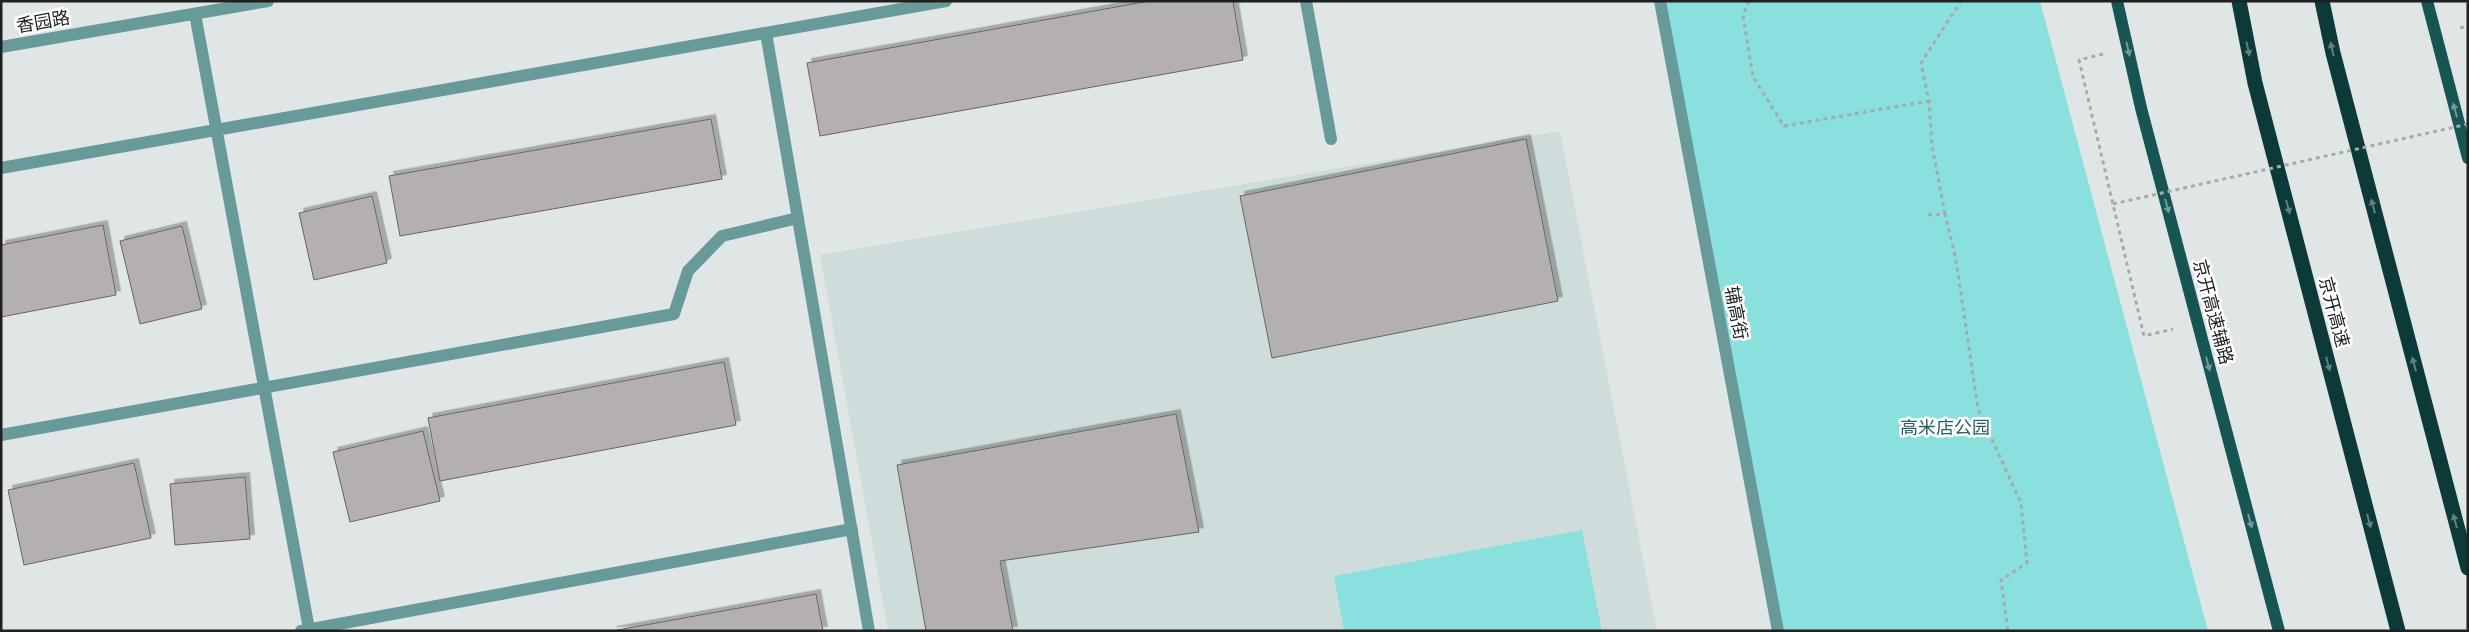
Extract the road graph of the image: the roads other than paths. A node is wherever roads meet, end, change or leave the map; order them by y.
1 (268, 1) edge
2 (946, 1) edge
3 (1306, 1) edge
4 (1660, 1) edge
5 (2117, 1) edge
6 (2239, 1) edge
7 (2322, 1) edge
8 (2427, 1) edge
9 (195, 14) junction
10 (766, 33) junction
11 (1, 47) edge
12 (215, 131) junction
13 (1331, 139) dead end
14 (2468, 158) edge
15 (1, 168) edge
16 (798, 218) junction
17 (264, 389) junction
18 (1, 435) edge
19 (852, 529) junction
20 (2468, 568) edge
21 (305, 630) edge
22 (869, 631) edge
23 (1778, 631) edge
24 (2279, 631) edge
25 (2398, 631) edge

1 - 9 street, 香园路
2 - 10 street
3 - 13 street
4 - 23 street, 辅高街
5 -> 24 main road, 京开高速辅路
6 -> 25 highway, 京开高速
20 -> 7 highway
14 -> 8 main road
9 - 11 street, 香园路
9 - 12 street
10 - 12 street
10 - 16 street
12 - 15 street
12 - 17 street
16 - 17 street
16 - 19 street
17 - 18 street
17 - 21 street
19 - 21 street
19 - 22 street

